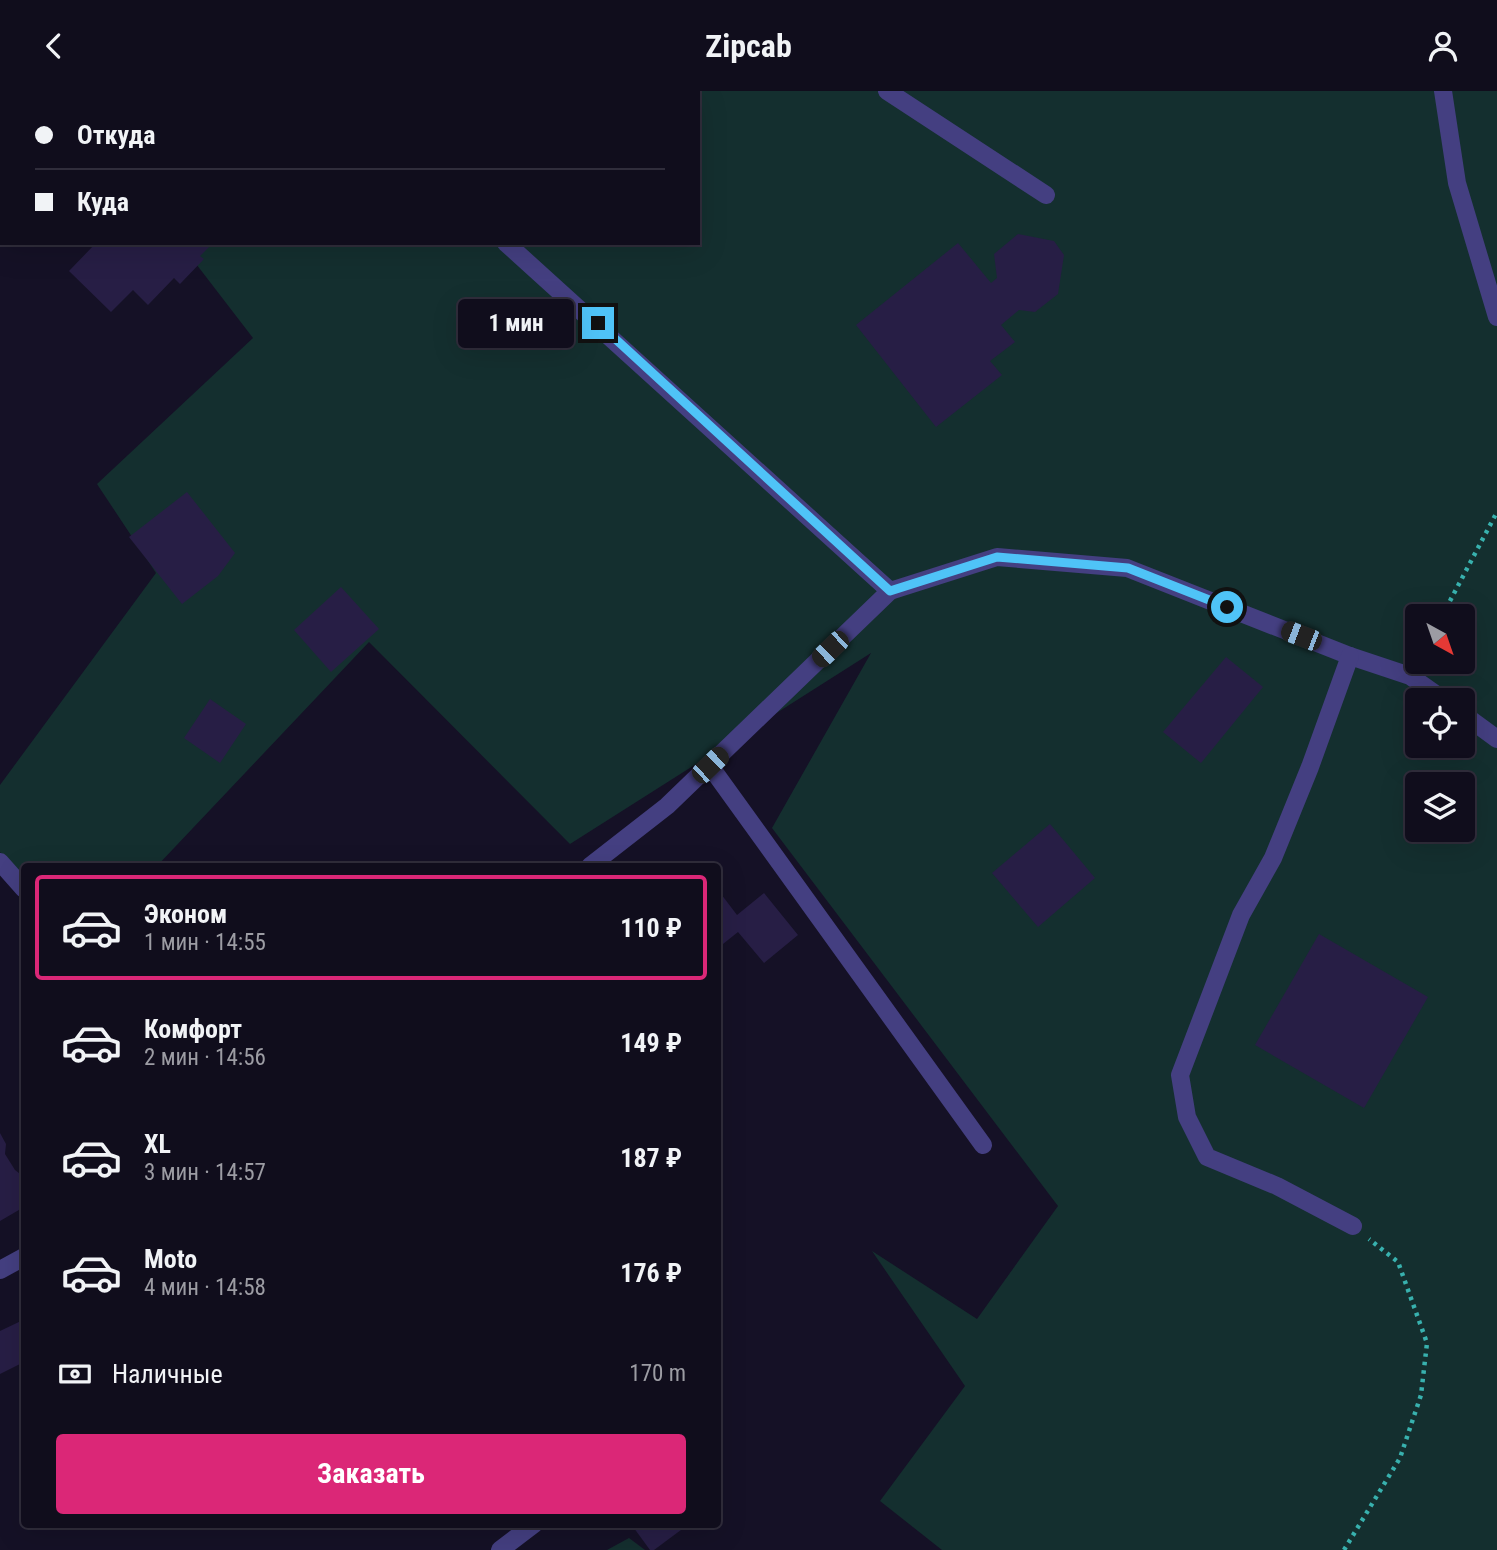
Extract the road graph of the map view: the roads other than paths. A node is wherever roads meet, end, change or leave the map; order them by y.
1 (887, 91) edge
2 (1443, 91) edge
3 (1046, 195) dead end
4 (508, 245) edge
5 (1497, 317) edge
6 (890, 591) junction
7 (1350, 656) junction
8 (1427, 688) edge
9 (1475, 723) edge
10 (1497, 739) edge
11 (710, 765) junction
12 (0, 862) edge
13 (594, 863) edge
14 (21, 886) edge
15 (983, 1145) dead end
16 (1353, 1226) road end
17 (21, 1259) edge
18 (0, 1270) edge
19 (529, 1528) edge
20 (499, 1550) edge

1 - 3 street
2 - 5 street
4 - 6 street
6 - 7 street
6 - 11 street
7 - 8 street
7 - 16 street
9 - 10 street
11 - 13 street
11 - 15 street
12 - 14 street
17 - 18 street
19 - 20 street

